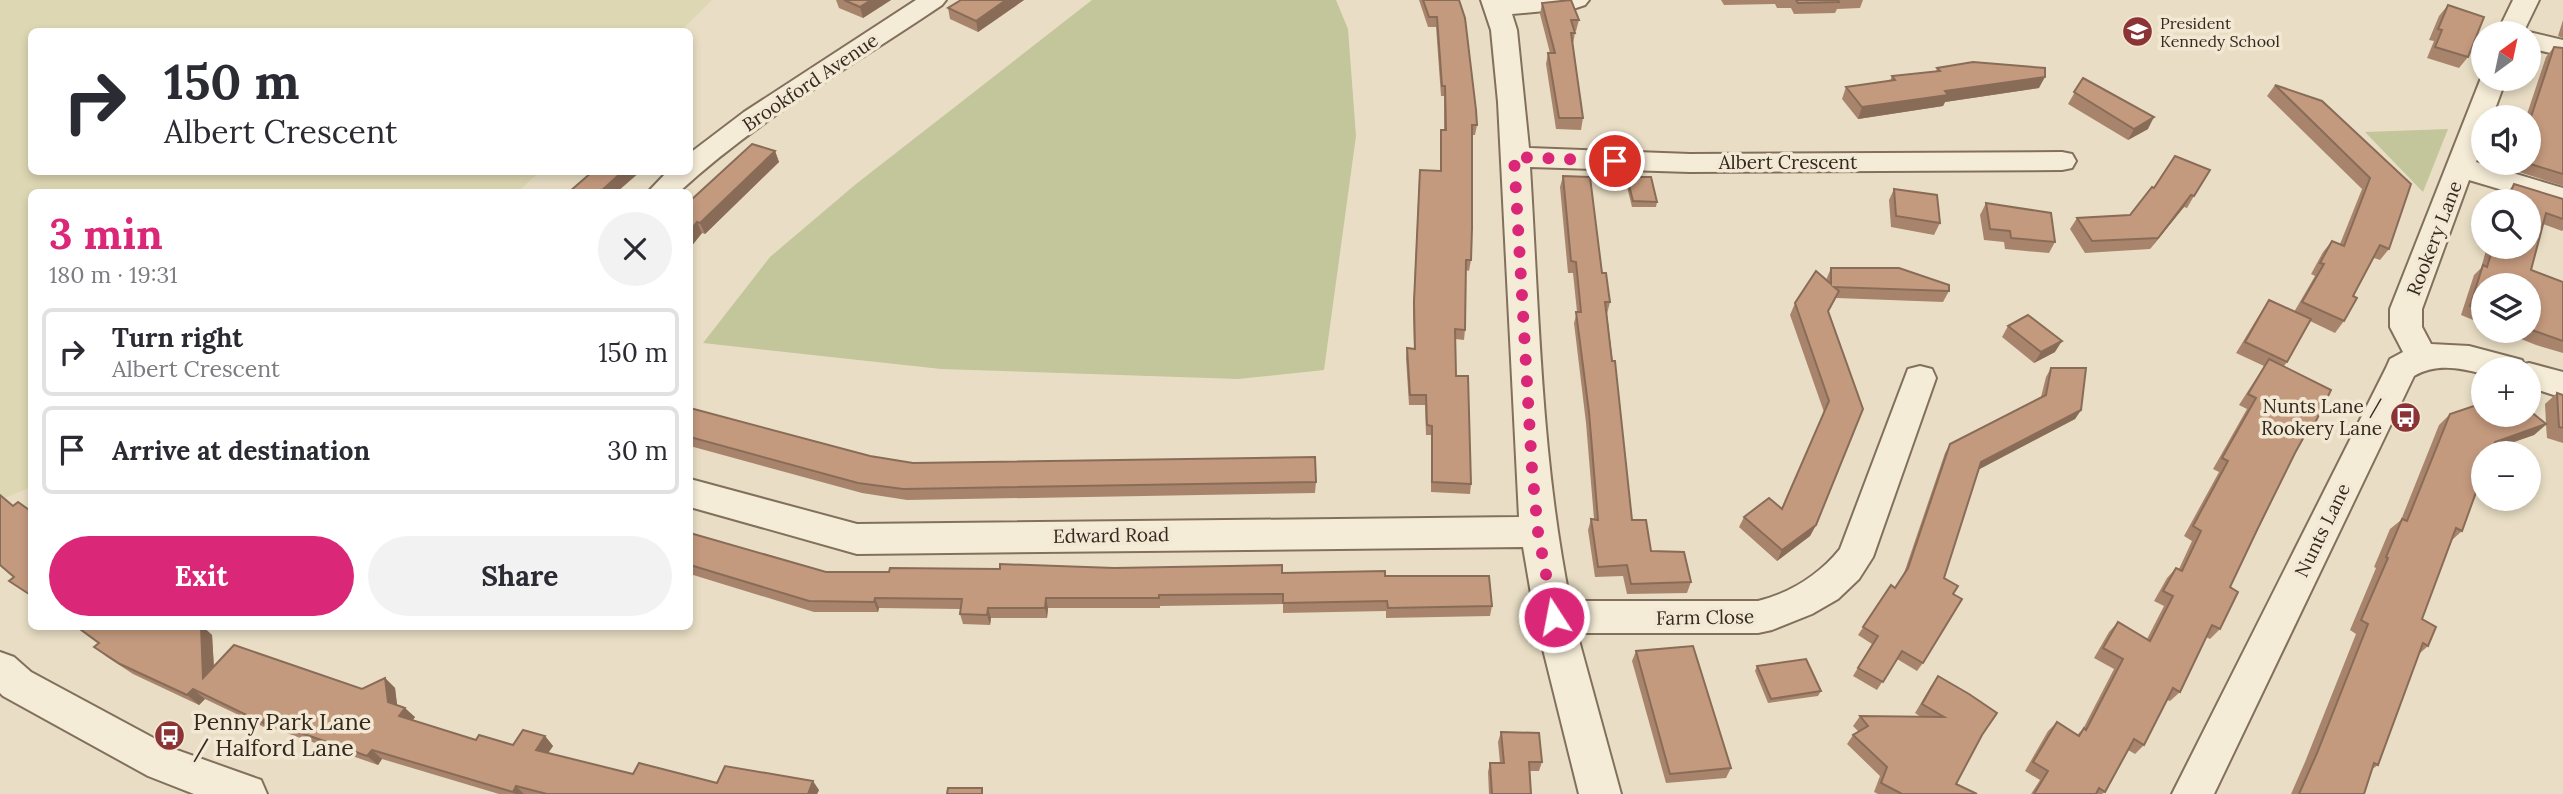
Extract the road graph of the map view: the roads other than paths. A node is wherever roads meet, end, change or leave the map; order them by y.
1 (933, 0) edge
2 (1576, 0) edge
3 (2526, 0) edge
4 (1496, 4) edge
5 (2516, 21) edge
6 (2541, 43) edge
7 (2563, 48) edge
8 (2489, 91) edge
9 (1514, 157) junction
10 (2062, 161) dead end
11 (693, 164) edge
12 (2462, 168) junction
13 (681, 175) edge
14 (665, 189) edge
15 (2563, 198) edge
16 (2422, 357) junction
17 (2471, 359) edge
18 (1920, 378) dead end
19 (2541, 379) edge
20 (2563, 386) edge
21 (693, 494) edge
22 (1538, 532) junction
23 (1554, 617) junction
24 (6, 683) edge
25 (246, 794) edge
26 (1600, 794) edge
27 (2193, 794) edge

1 - 11 street, Brookford Avenue
2 - 4 street
3 - 5 street
4 - 9 street
6 - 7 street
8 - 12 street, Rookery Lane
9 - 10 street, Albert Crescent
9 - 22 street
12 - 15 street
12 - 16 street, Rookery Lane
13 - 14 street
16 - 17 street
16 - 27 street, Nunts Lane
18 - 23 street, Farm Close
19 - 20 street
21 - 22 street, Edward Road
22 - 23 street
23 - 26 street
24 - 25 street

